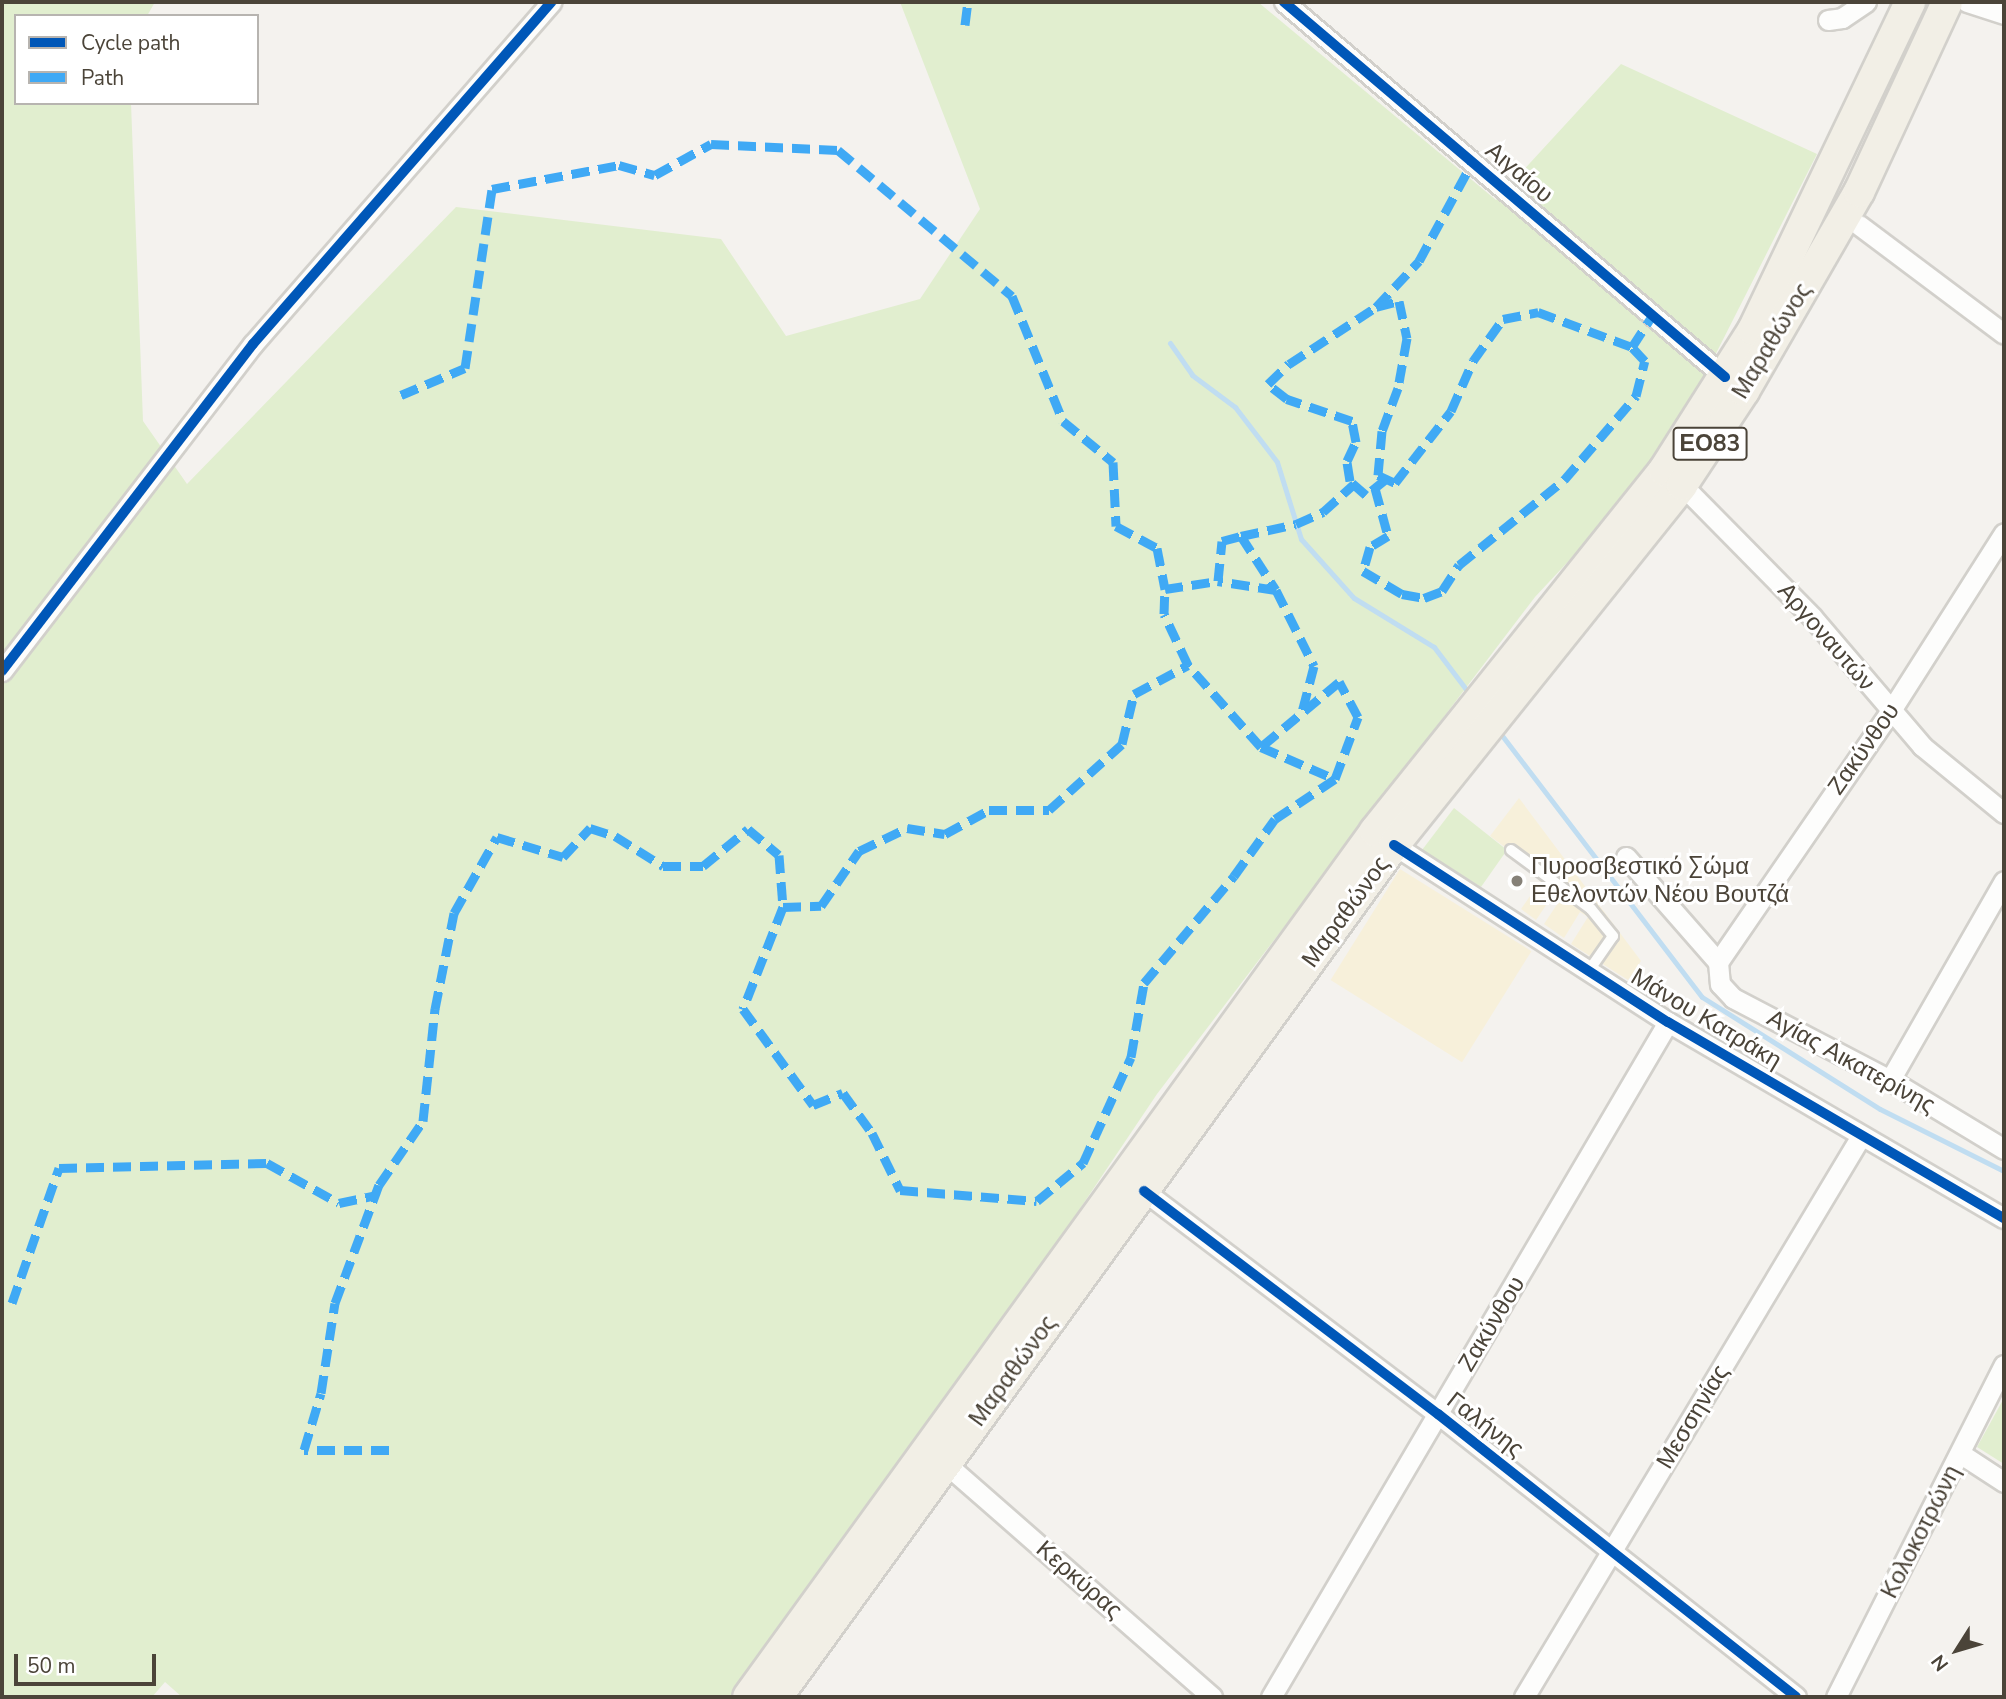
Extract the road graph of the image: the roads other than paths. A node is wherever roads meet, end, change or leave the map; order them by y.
1 (551, 2) edge
2 (1284, 2) edge
3 (1866, 2) edge
4 (1910, 2) edge
5 (1947, 2) edge
6 (1966, 2) edge
7 (2004, 14) edge
8 (1828, 20) dead end
9 (1859, 225) dead end
10 (2004, 334) edge
11 (1725, 377) junction
12 (1682, 485) junction
13 (2004, 533) edge
14 (2, 671) edge
15 (1891, 712) junction
16 (1485, 713) junction
17 (2004, 813) edge
18 (1394, 845) junction
19 (1511, 850) dead end
20 (1626, 857) dead end
21 (2004, 881) edge
22 (1718, 962) junction
23 (1588, 972) junction
24 (1668, 1022) junction
25 (1890, 1080) junction
26 (1861, 1136) junction
27 (2004, 1149) edge
28 (1144, 1191) junction
29 (2004, 1218) edge
30 (2004, 1365) edge
31 (1438, 1414) junction
32 (1961, 1454) junction
33 (946, 1464) junction
34 (2004, 1482) edge
35 (1612, 1551) junction
36 (785, 1694) edge
37 (748, 1697) edge
38 (1212, 1697) edge
39 (1270, 1697) edge
40 (1524, 1697) edge
41 (1796, 1697) edge
42 (1836, 1697) edge

1 - 14 street
2 - 11 street, Αιγαίου
3 - 8 street
4 - 11 main road, Μαραθώνος / ΕΟ83
5 - 12 main road, Μαραθώνος / ΕΟ83
6 - 7 street
9 - 10 street
11 - 16 main road, Μαραθώνος / ΕΟ83
12 - 15 street, Αργοναυτών
12 - 16 main road, Μαραθώνος / ΕΟ83
13 - 15 street, Ζακύνθου
15 - 17 street, Αργοναυτών
15 - 22 street, Ζακύνθου
16 - 18 main road, Μαραθώνος / ΕΟ83
16 - 37 main road, Μαραθώνος / ΕΟ83
18 - 23 street, Μάνου Κατράκη
18 - 28 main road, Μαραθώνος / ΕΟ83
19 - 23 lane
20 - 22 street
21 - 25 street
22 - 25 street, Αγίας Αικατερίνης
23 - 24 street, Μάνου Κατράκη
24 - 26 street, Μάνου Κατράκη
24 - 31 street, Ζακύνθου
25 - 27 street, Αγίας Αικατερίνης
26 - 29 street, Μάνου Κατράκη
26 - 35 street, Μεσσηνίας
28 - 31 street, Γαλήνης
28 - 33 main road, Μαραθώνος / ΕΟ83
30 - 32 street, Κολοκοτρώνη
31 - 35 street, Γαλήνης
31 - 39 street, Ζακύνθου
32 - 34 street
32 - 42 street, Κολοκοτρώνη
33 - 36 main road, Μαραθώνος / ΕΟ83
33 - 38 street, Κερκύρας
35 - 40 street, Μεσσηνίας
35 - 41 street, Γαλήνης

